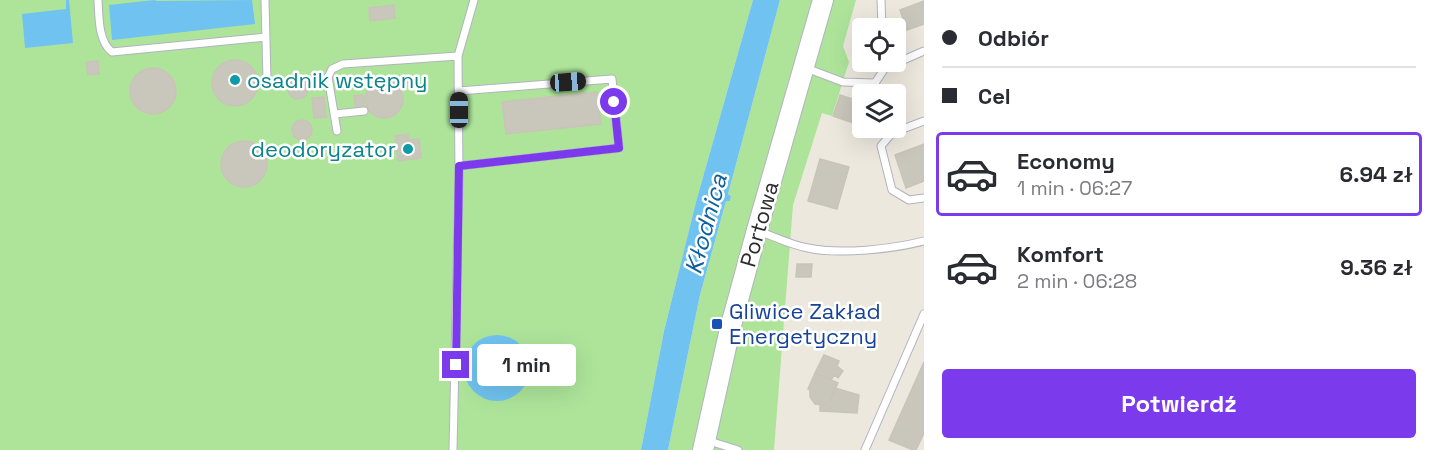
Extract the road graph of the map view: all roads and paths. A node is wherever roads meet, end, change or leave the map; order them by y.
1 (98, 0) edge
2 (266, 0) edge
3 (474, 0) edge
4 (824, 0) edge
5 (881, 0) edge
6 (882, 18) edge
7 (266, 37) junction
8 (924, 51) edge
9 (458, 56) junction
10 (906, 57) edge
11 (804, 67) junction
12 (880, 72) edge
13 (267, 81) dead end
14 (875, 83) joint
15 (459, 91) junction
16 (364, 111) dead end
17 (335, 114) junction
18 (924, 121) edge
19 (906, 126) edge
20 (337, 131) dead end
21 (886, 138) edge
22 (459, 166) junction
23 (924, 198) edge
24 (757, 230) junction
25 (924, 241) edge
26 (924, 314) edge
27 (704, 445) edge
28 (453, 450) edge
29 (738, 450) edge
30 (865, 450) edge

1 - 7 lane
2 - 7 lane
3 - 9 lane
4 - 11 street, Portowa
5 - 6 lane
7 - 13 lane
8 - 10 lane
9 - 15 lane
9 - 17 lane
11 - 14 lane
11 - 24 street, Portowa
12 - 14 lane
15 - 22 lane
15 - 22 lane
16 - 17 lane
17 - 20 lane
18 - 19 lane
21 - 23 lane
22 - 28 lane
24 - 25 lane
24 - 27 street, Portowa
26 - 30 lane
27 - 29 lane

